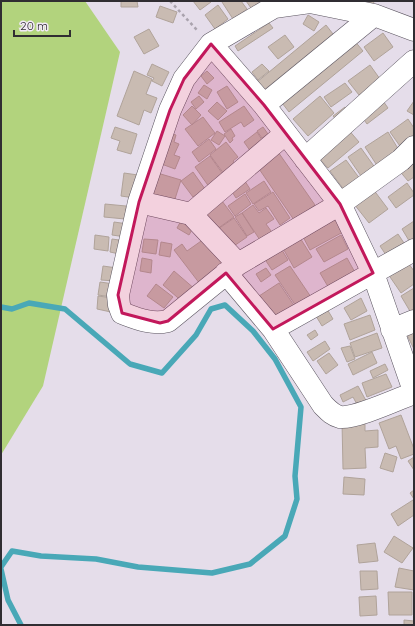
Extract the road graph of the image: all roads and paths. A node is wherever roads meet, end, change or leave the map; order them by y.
1 (170, 1) edge
2 (374, 15) junction
3 (414, 30) edge
4 (212, 44) junction
5 (414, 61) edge
6 (264, 105) junction
7 (285, 134) junction
8 (414, 147) edge
9 (305, 159) junction
10 (139, 202) junction
11 (340, 204) junction
12 (191, 214) junction
13 (414, 250) edge
14 (232, 268) junction
15 (372, 273) junction
16 (414, 322) edge
17 (273, 329) junction
18 (392, 330) junction
19 (414, 392) edge

1 - 4 path
2 - 3 street
2 - 4 street
2 - 6 street
4 - 6 street
4 - 10 street
5 - 9 street
6 - 7 street
7 - 9 street
7 - 12 street
8 - 11 street
9 - 11 street
10 - 12 street
10 - 14 street
11 - 14 street
11 - 15 street
12 - 14 street
13 - 15 street
14 - 17 street
15 - 17 street
15 - 18 street
16 - 18 street
17 - 19 street
18 - 19 street

